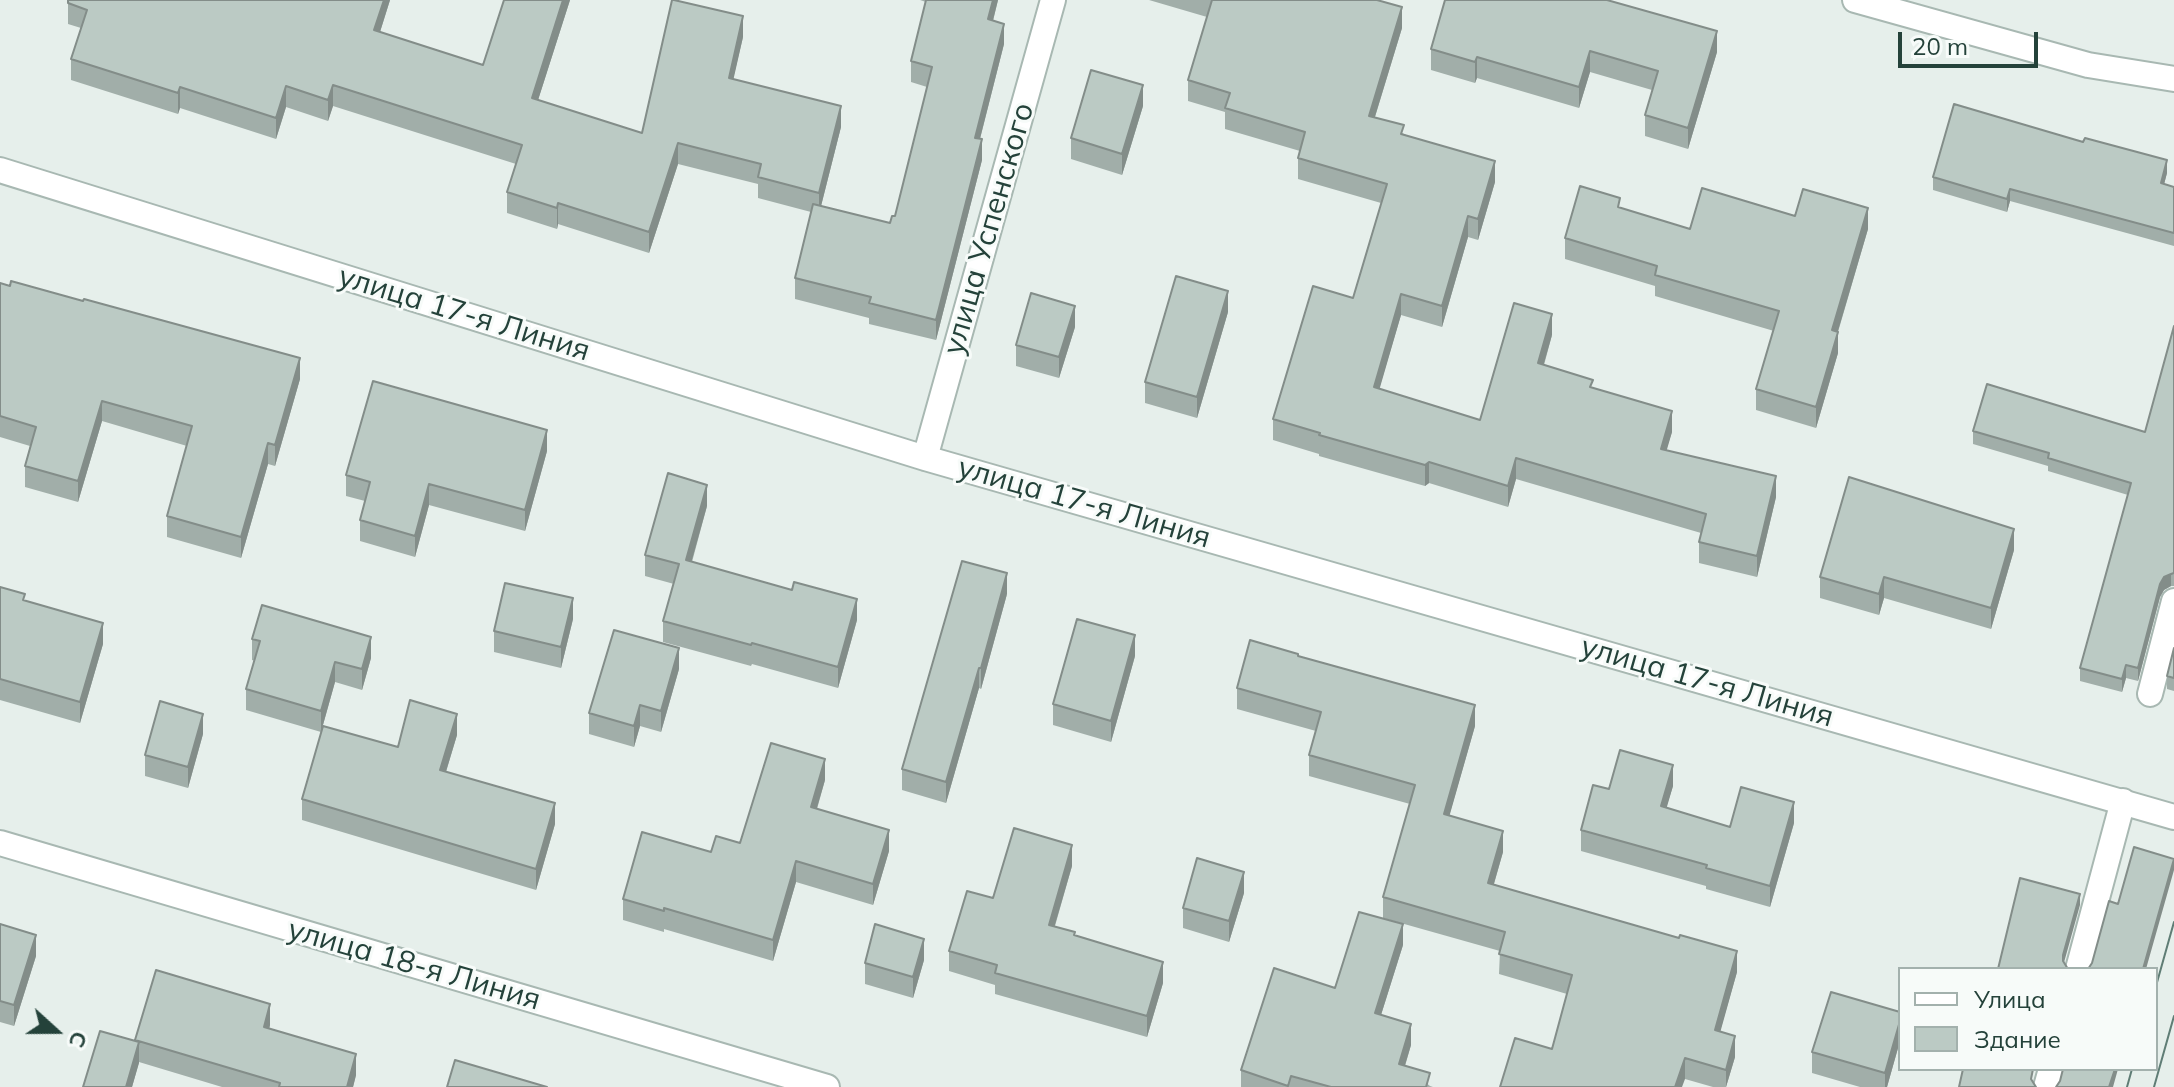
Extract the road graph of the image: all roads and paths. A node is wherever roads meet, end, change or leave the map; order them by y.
1 (1053, 0) edge
2 (1855, 0) edge
3 (2174, 79) edge
4 (0, 170) edge
5 (925, 458) junction
6 (2174, 601) edge
7 (2150, 694) dead end
8 (2123, 801) junction
9 (2174, 817) edge
10 (0, 843) edge
11 (2079, 967) edge
12 (827, 1087) edge

1 - 5 street, улица Успенского
2 - 3 street
4 - 5 street, улица 17-я Линия
5 - 8 street, улица 17-я Линия
6 - 7 street
8 - 9 street, улица 17-я Линия
8 - 11 street
10 - 12 street, улица 18-я Линия

